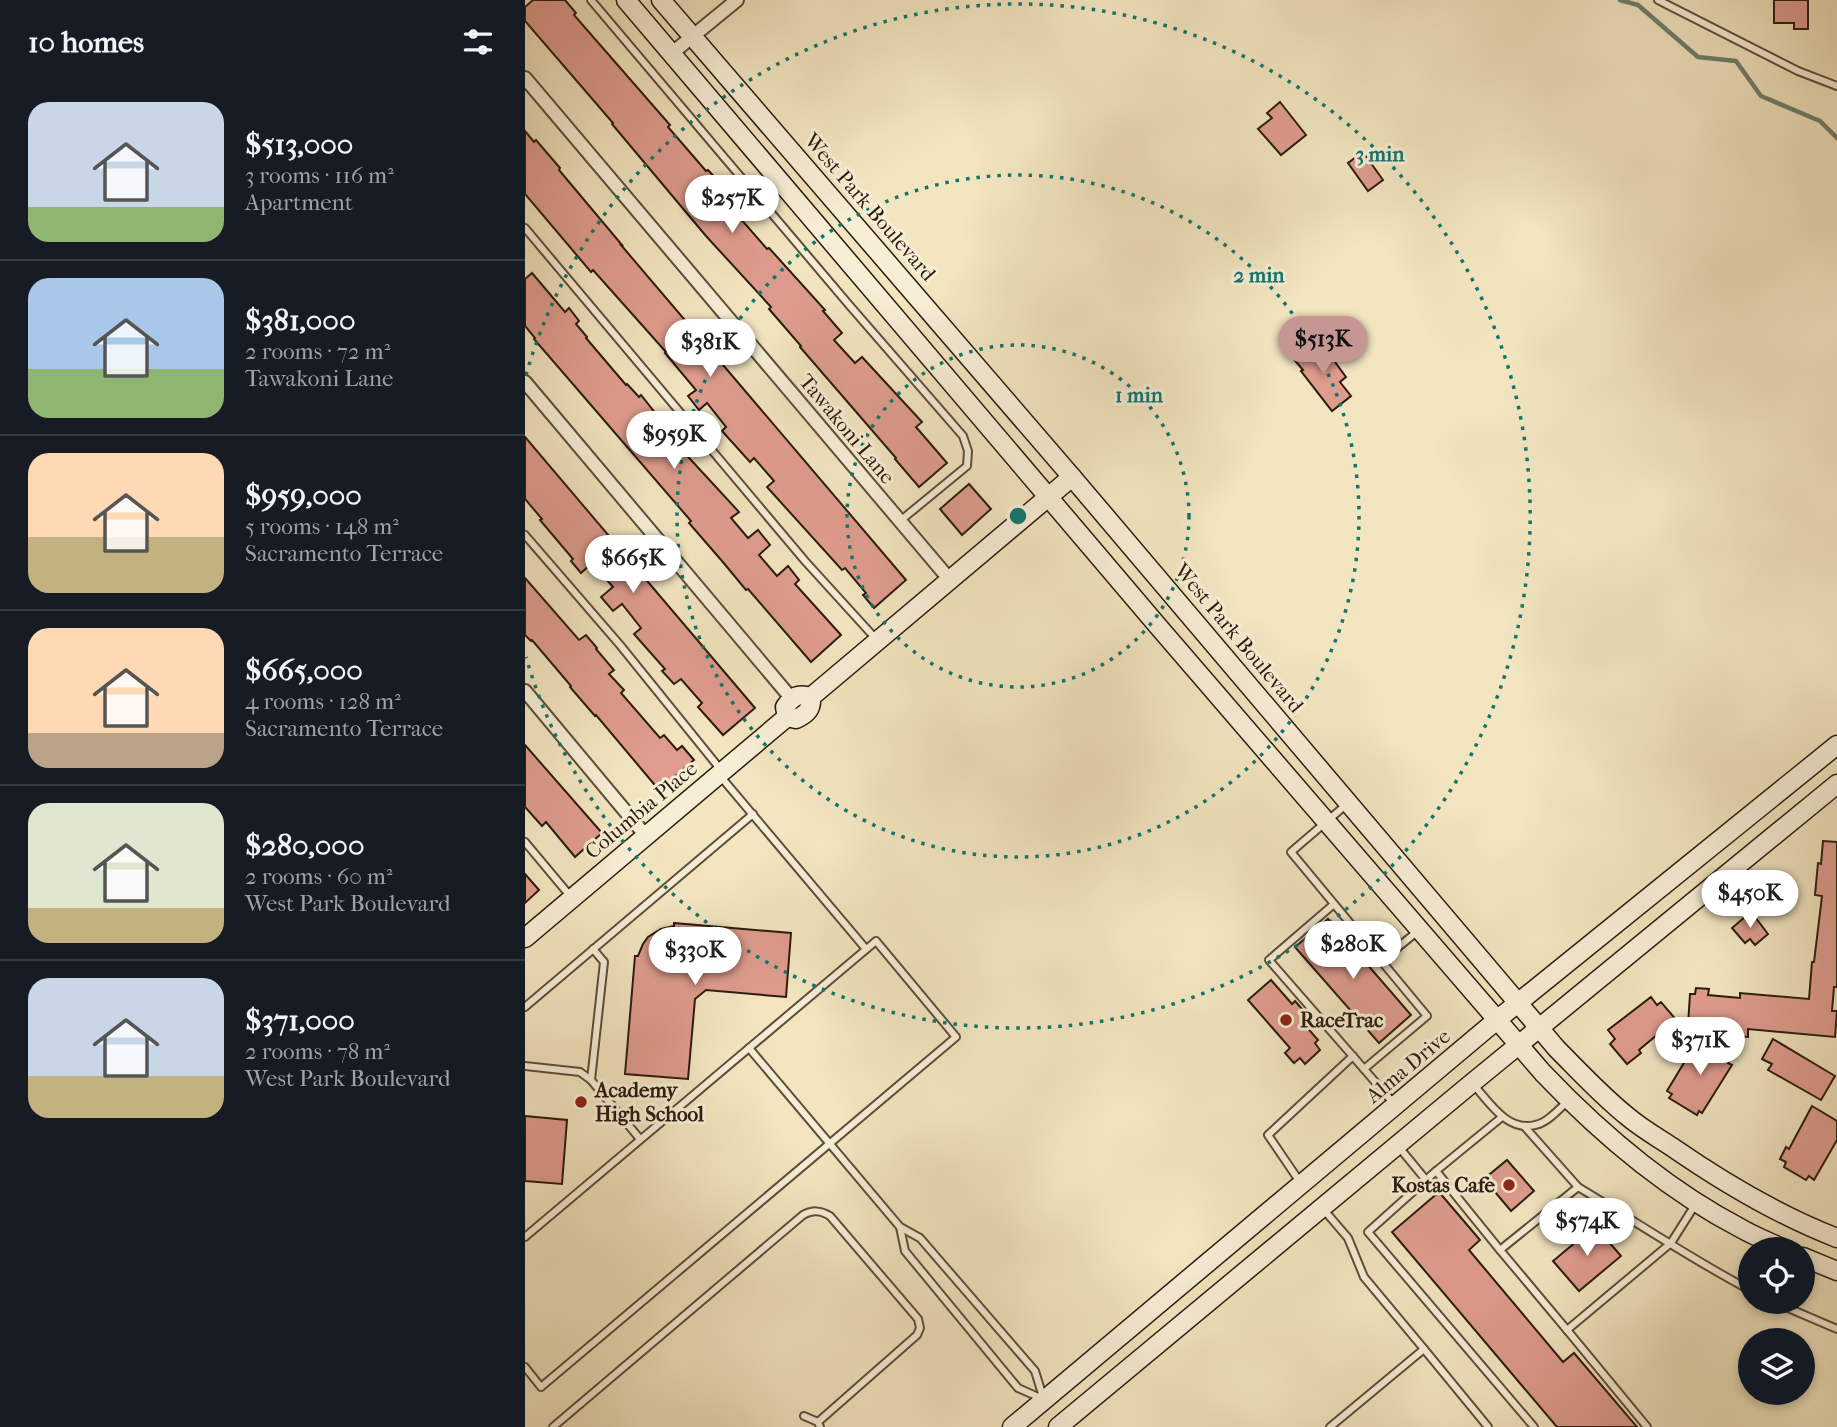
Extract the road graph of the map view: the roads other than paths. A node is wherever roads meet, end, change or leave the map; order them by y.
1 (591, 0) edge
2 (626, 0) edge
3 (661, 0) edge
4 (737, 0) edge
5 (1658, 0) edge
6 (692, 36) junction
7 (671, 54) junction
8 (525, 78) edge
9 (1837, 86) edge
10 (525, 228) edge
11 (525, 382) edge
12 (1072, 477) junction
13 (1048, 497) junction
14 (901, 521) junction
15 (525, 536) edge
16 (950, 580) junction
17 (877, 641) junction
18 (525, 691) edge
19 (811, 697) junction
20 (792, 698) junction
21 (787, 717) junction
22 (1837, 745) edge
23 (721, 773) junction
24 (1837, 784) edge
25 (1771, 799) junction
26 (1348, 803) junction
27 (753, 814) junction
28 (1792, 821) junction
29 (1326, 822) junction
30 (646, 836) junction
31 (525, 842) edge
32 (572, 898) junction
33 (1334, 904) junction
34 (1419, 930) junction
35 (525, 938) edge
36 (593, 949) junction
37 (866, 949) junction
38 (1381, 961) junction
39 (1520, 1003) junction
40 (525, 1007) edge
41 (1498, 1020) junction
42 (1540, 1027) junction
43 (1519, 1045) junction
44 (748, 1048) junction
45 (1353, 1056) junction
46 (525, 1066) edge
47 (1364, 1069) junction
48 (591, 1080) junction
49 (1472, 1083) junction
50 (1569, 1100) junction
51 (1395, 1106) junction
52 (1502, 1117) junction
53 (1524, 1126) junction
54 (640, 1139) junction
55 (829, 1144) junction
56 (1397, 1145) junction
57 (1436, 1171) junction
58 (1426, 1180) junction
59 (1302, 1184) junction
60 (1578, 1187) junction
61 (1697, 1202) junction
62 (1322, 1208) junction
63 (900, 1227) junction
64 (525, 1237) edge
65 (1759, 1237) edge
66 (1837, 1238) edge
67 (1671, 1244) junction
68 (1500, 1250) junction
69 (1815, 1262) edge
70 (1837, 1271) edge
71 (1738, 1284) edge
72 (1802, 1314) edge
73 (1837, 1329) edge
74 (1567, 1330) junction
75 (1424, 1349) junction
76 (525, 1367) edge
77 (1044, 1400) junction
78 (804, 1416) dead end
79 (819, 1425) edge
80 (1063, 1425) edge
81 (556, 1426) edge
82 (1012, 1427) edge
83 (1330, 1427) edge
84 (1488, 1427) edge
85 (1534, 1427) edge
86 (1647, 1427) edge

1 - 14 lane
2 - 7 main road
3 - 6 main road, West Park Boulevard
4 - 6 street
5 - 9 lane
6 - 7 street
6 - 12 main road, West Park Boulevard
7 - 13 main road
8 - 14 street, Tawakoni Lane
10 - 17 lane
11 - 20 street
12 - 13 main road, Columbia Place
12 - 26 main road, West Park Boulevard
13 - 16 main road, Columbia Place
13 - 29 main road
14 - 16 street, Tawakoni Lane
15 - 23 lane
16 - 17 main road, Columbia Place
17 - 19 main road, Columbia Place
18 - 30 street
19 - 20 main road
19 - 21 main road, Columbia Place
20 - 21 main road
21 - 23 main road, Columbia Place
22 - 25 main road, Alma Drive
23 - 27 lane
23 - 30 main road, Columbia Place
24 - 28 main road
25 - 28 main road
25 - 39 main road, Alma Drive
26 - 29 lane
26 - 39 main road, West Park Boulevard
27 - 36 lane
27 - 37 lane
28 - 42 main road
29 - 33 lane
29 - 34 main road
30 - 32 main road, Columbia Place
31 - 32 lane
32 - 35 main road, Columbia Place
33 - 38 lane
33 - 45 lane
34 - 38 lane
34 - 41 main road
36 - 40 lane
36 - 48 lane
37 - 44 lane
37 - 55 lane
38 - 47 lane
39 - 41 main road, Alma Drive
39 - 42 main road, West Park Boulevard
41 - 43 main road
41 - 51 main road, Alma Drive
42 - 43 main road
42 - 66 main road, West Park Boulevard
43 - 49 main road
43 - 50 main road
44 - 54 lane
44 - 55 lane
45 - 47 lane
45 - 59 lane
46 - 48 lane
47 - 51 lane
48 - 54 lane
49 - 52 lane
49 - 56 main road
50 - 53 lane
50 - 61 main road
51 - 59 main road, Alma Drive
52 - 53 lane
52 - 57 lane
53 - 60 lane
54 - 64 lane
55 - 63 lane
55 - 76 lane
56 - 58 lane
56 - 62 main road
57 - 58 lane
57 - 68 lane
58 - 85 lane
59 - 62 main road
59 - 77 main road, Alma Drive
60 - 67 lane
60 - 68 lane
61 - 65 main road
61 - 67 lane
62 - 75 lane
62 - 80 main road
63 - 77 lane
63 - 77 lane
67 - 71 lane
67 - 74 lane
68 - 74 lane
69 - 70 main road
72 - 73 lane
74 - 86 lane
75 - 83 lane
75 - 84 lane
77 - 80 main road
77 - 82 main road, Alma Drive
78 - 79 lane
79 - 81 lane

